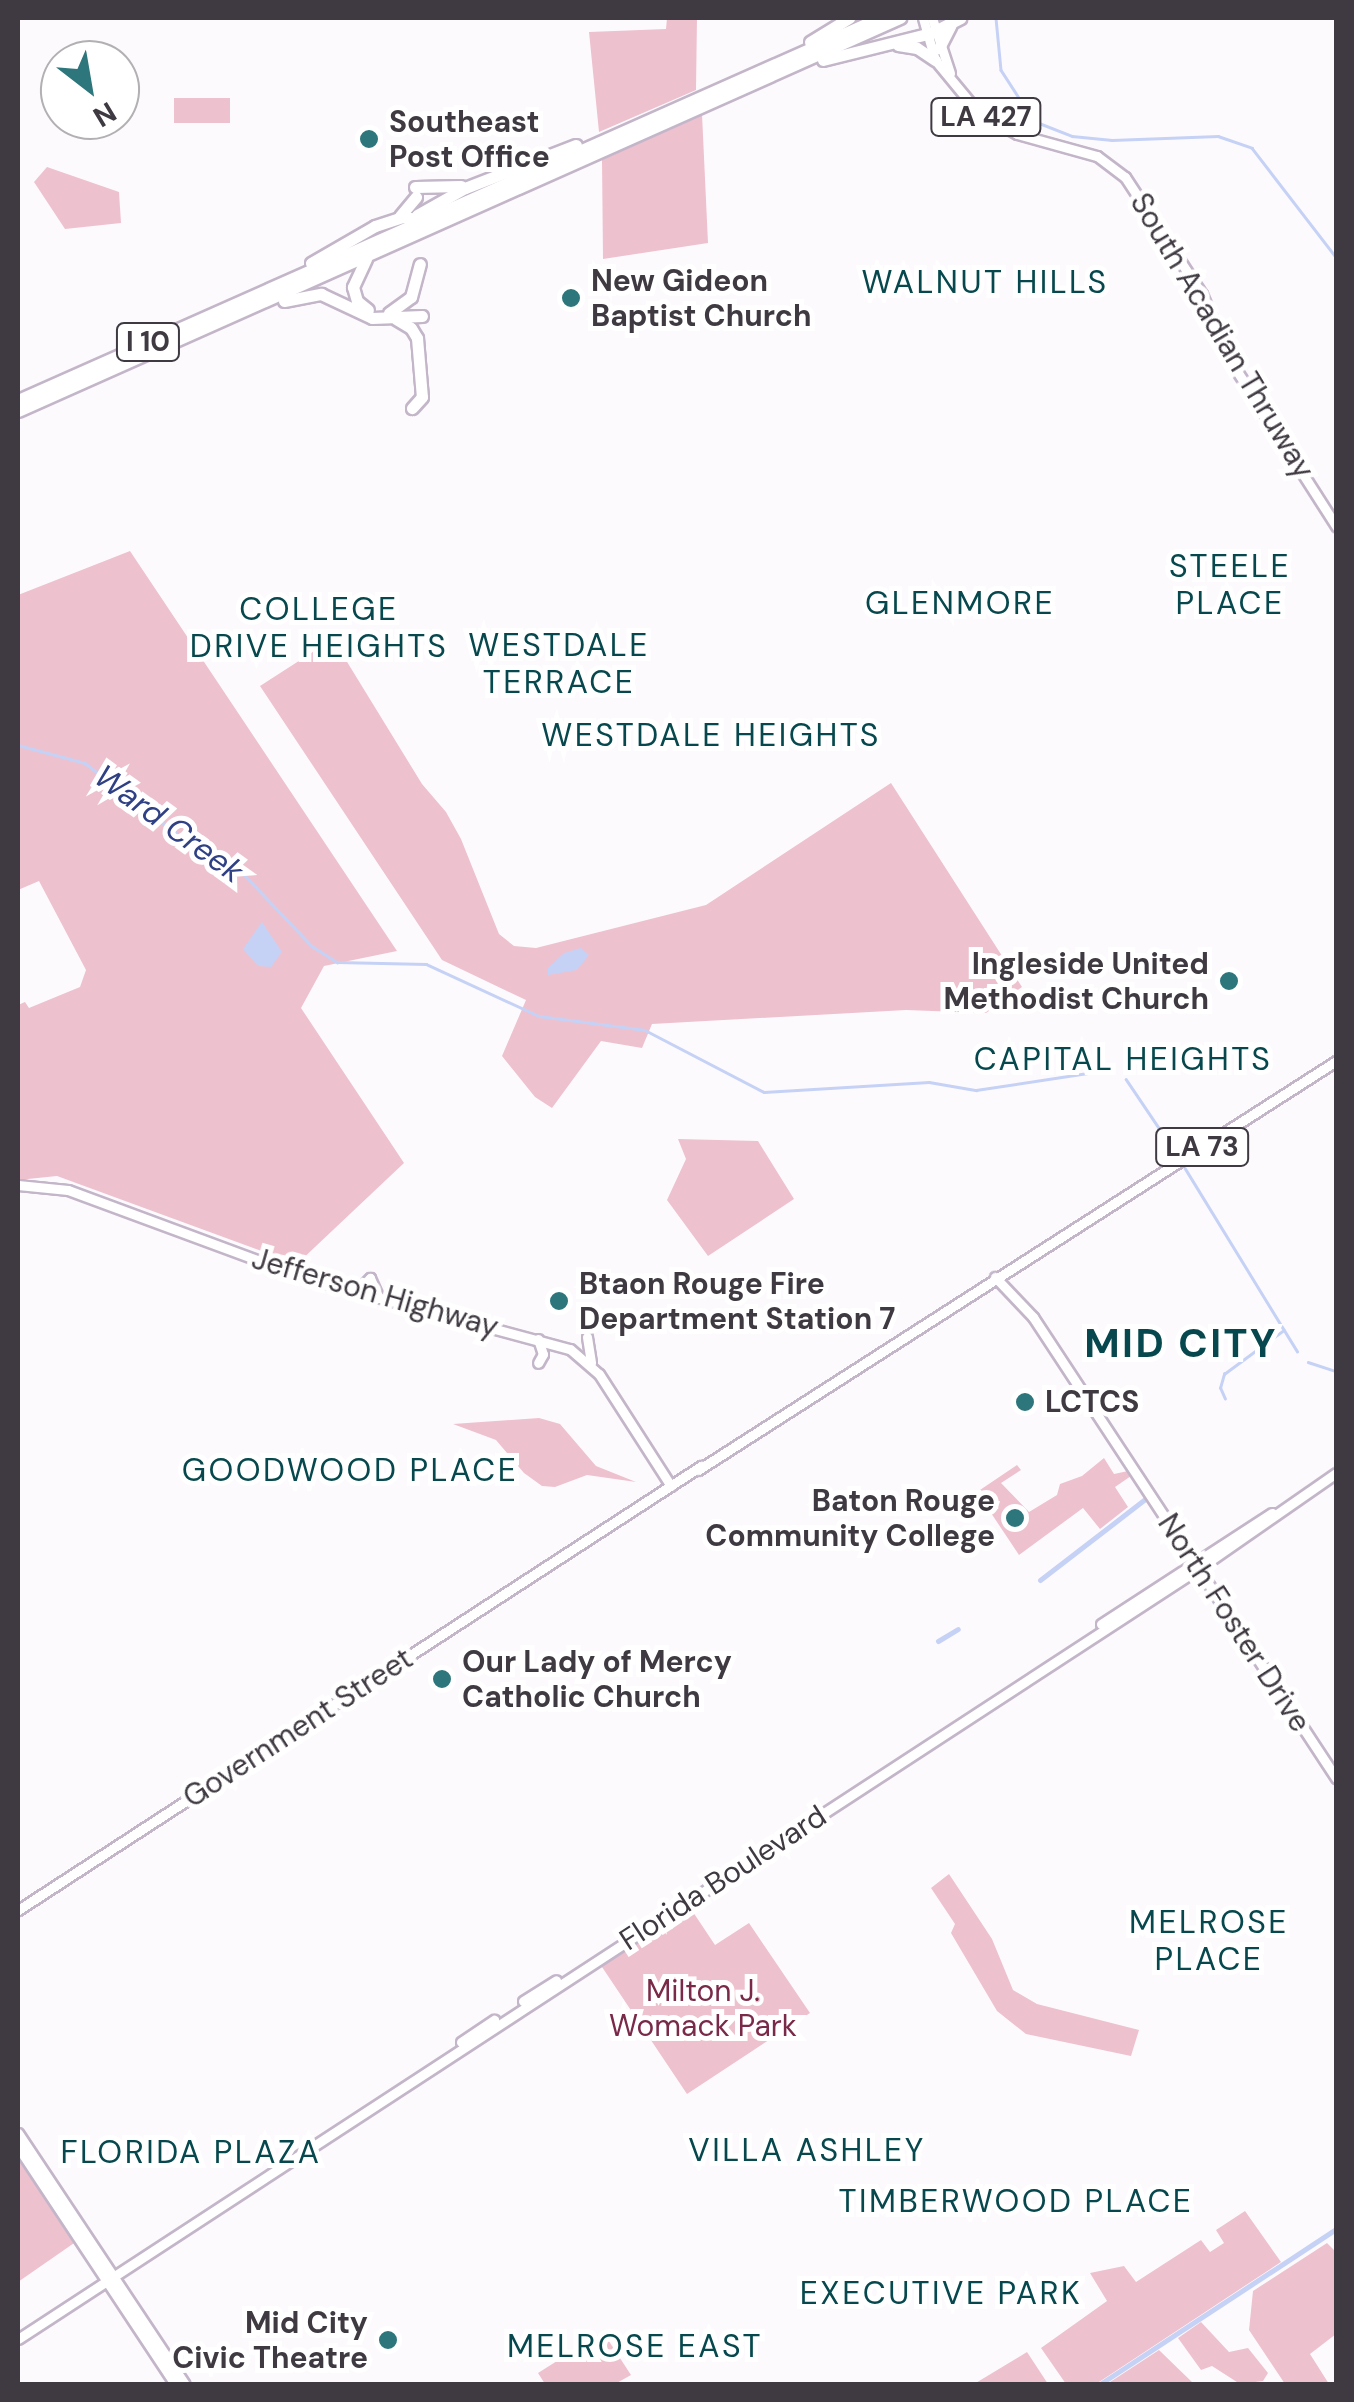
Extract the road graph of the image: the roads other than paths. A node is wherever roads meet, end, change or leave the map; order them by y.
1 (848, 18) edge
2 (879, 18) edge
3 (900, 18) edge
4 (923, 18) edge
5 (932, 18) edge
6 (955, 22) edge
7 (930, 32) junction
8 (884, 44) junction
9 (937, 54) junction
10 (781, 66) junction
11 (651, 119) junction
12 (492, 176) junction
13 (484, 199) junction
14 (394, 220) junction
15 (381, 245) junction
16 (368, 256) junction
17 (420, 264) dead end
18 (278, 284) junction
19 (422, 313) dead end
20 (391, 315) junction
21 (18, 400) edge
22 (412, 408) dead end
23 (18, 415) edge
24 (1336, 516) edge
25 (1336, 526) edge
26 (1336, 1062) edge
27 (18, 1185) edge
28 (1058, 1239) junction
29 (1014, 1270) junction
30 (996, 1278) junction
31 (356, 1292) junction
32 (1010, 1293) junction
33 (379, 1298) junction
34 (587, 1337) dead end
35 (538, 1339) junction
36 (873, 1354) junction
37 (538, 1363) dead end
38 (590, 1364) junction
39 (863, 1365) junction
40 (847, 1372) junction
41 (655, 1460) junction
42 (697, 1468) junction
43 (1336, 1473) edge
44 (675, 1483) junction
45 (1195, 1566) junction
46 (1336, 1778) edge
47 (18, 1910) edge
48 (601, 1954) junction
49 (352, 2114) junction
50 (340, 2128) junction
51 (18, 2133) edge
52 (18, 2147) edge
53 (47, 2192) junction
54 (74, 2218) junction
55 (188, 2224) junction
56 (110, 2275) junction
57 (18, 2335) edge
58 (181, 2384) edge

1 - 10 highway
2 - 10 highway, I 10
3 - 10 highway, I 10
4 - 7 main road, South Acadian Thruway / LA 427
5 - 7 main road, South Acadian Thruway / LA 427
6 - 7 highway
6 - 9 highway
7 - 8 highway
7 - 9 main road, South Acadian Thruway / LA 427
8 - 9 highway
8 - 10 highway
9 - 24 main road, South Acadian Thruway / LA 427
9 - 25 main road, South Acadian Thruway / LA 427
10 - 11 highway, I 10
10 - 13 highway, I 10
11 - 12 highway
11 - 13 highway, I 10
12 - 14 highway
12 - 14 highway
13 - 15 highway, I 10
14 - 18 highway
15 - 16 highway, I 10
15 - 18 highway, I 10
16 - 20 highway
16 - 23 highway, I 10
17 - 20 highway
18 - 21 highway, I 10
19 - 20 highway
20 - 22 highway
20 - 23 highway
26 - 28 main road, Government Street / LA 73
27 - 31 main road, Jefferson Highway
28 - 29 main road, Government Street / LA 73
28 - 30 main road, Government Street / LA 73
29 - 30 main road, Government Street / LA 73
29 - 32 main road
30 - 32 main road, North Foster Drive
30 - 36 main road, Government Street / LA 73
30 - 39 main road, Government Street / LA 73
31 - 33 main road, Jefferson Highway
31 - 33 main road
32 - 45 main road, North Foster Drive
33 - 35 main road, Jefferson Highway
34 - 38 main road
35 - 37 main road
35 - 38 main road, Jefferson Highway
36 - 39 main road
36 - 40 main road, Government Street / LA 73
38 - 41 main road, Jefferson Highway
39 - 40 main road, Government Street / LA 73
40 - 42 main road, Government Street / LA 73
41 - 42 main road
41 - 44 main road, Jefferson Highway
42 - 44 main road, Government Street
43 - 45 main road, Florida Boulevard
44 - 47 main road, Government Street
45 - 46 main road, North Foster Drive
45 - 48 main road, Florida Boulevard
48 - 49 main road, Florida Boulevard
48 - 50 main road, Florida Boulevard
49 - 50 main road
49 - 55 main road, Florida Boulevard
50 - 55 main road, Florida Boulevard
51 - 54 main road
52 - 53 main road
53 - 54 main road
53 - 56 main road
54 - 56 main road
55 - 56 main road, Florida Boulevard
56 - 57 main road, Florida Boulevard
56 - 58 main road
56 - 58 main road

